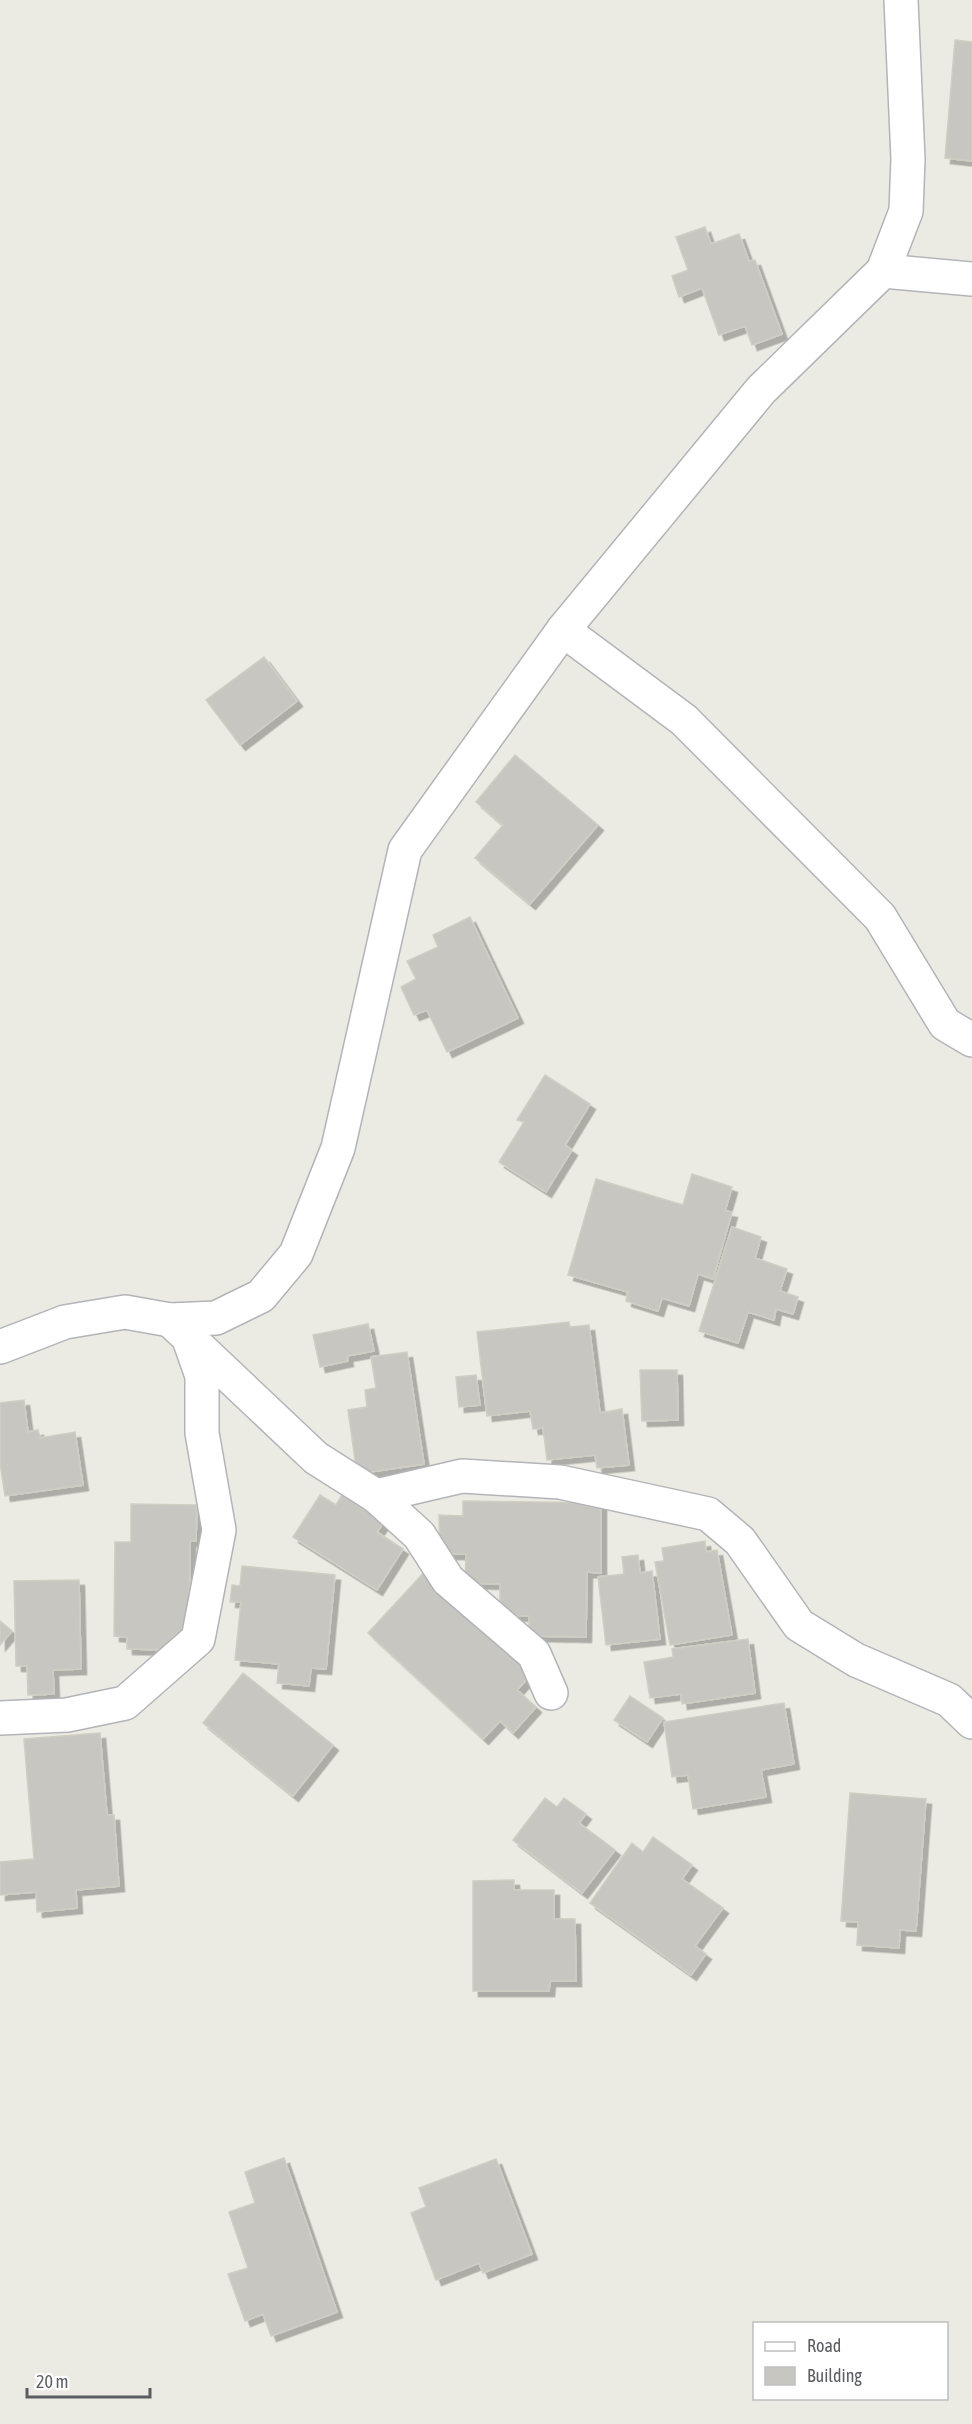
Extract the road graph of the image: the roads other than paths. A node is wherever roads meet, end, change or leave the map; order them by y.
1 (901, 0) edge
2 (883, 271) junction
3 (972, 279) edge
4 (564, 630) junction
5 (972, 1040) edge
6 (179, 1329) junction
7 (0, 1347) edge
8 (376, 1496) junction
9 (551, 1693) dead end
10 (0, 1718) edge
11 (972, 1722) edge

1 - 2 street
2 - 3 street
2 - 4 street
4 - 5 street
4 - 6 street
6 - 7 street
6 - 8 street
6 - 10 street
8 - 9 street
8 - 11 street

